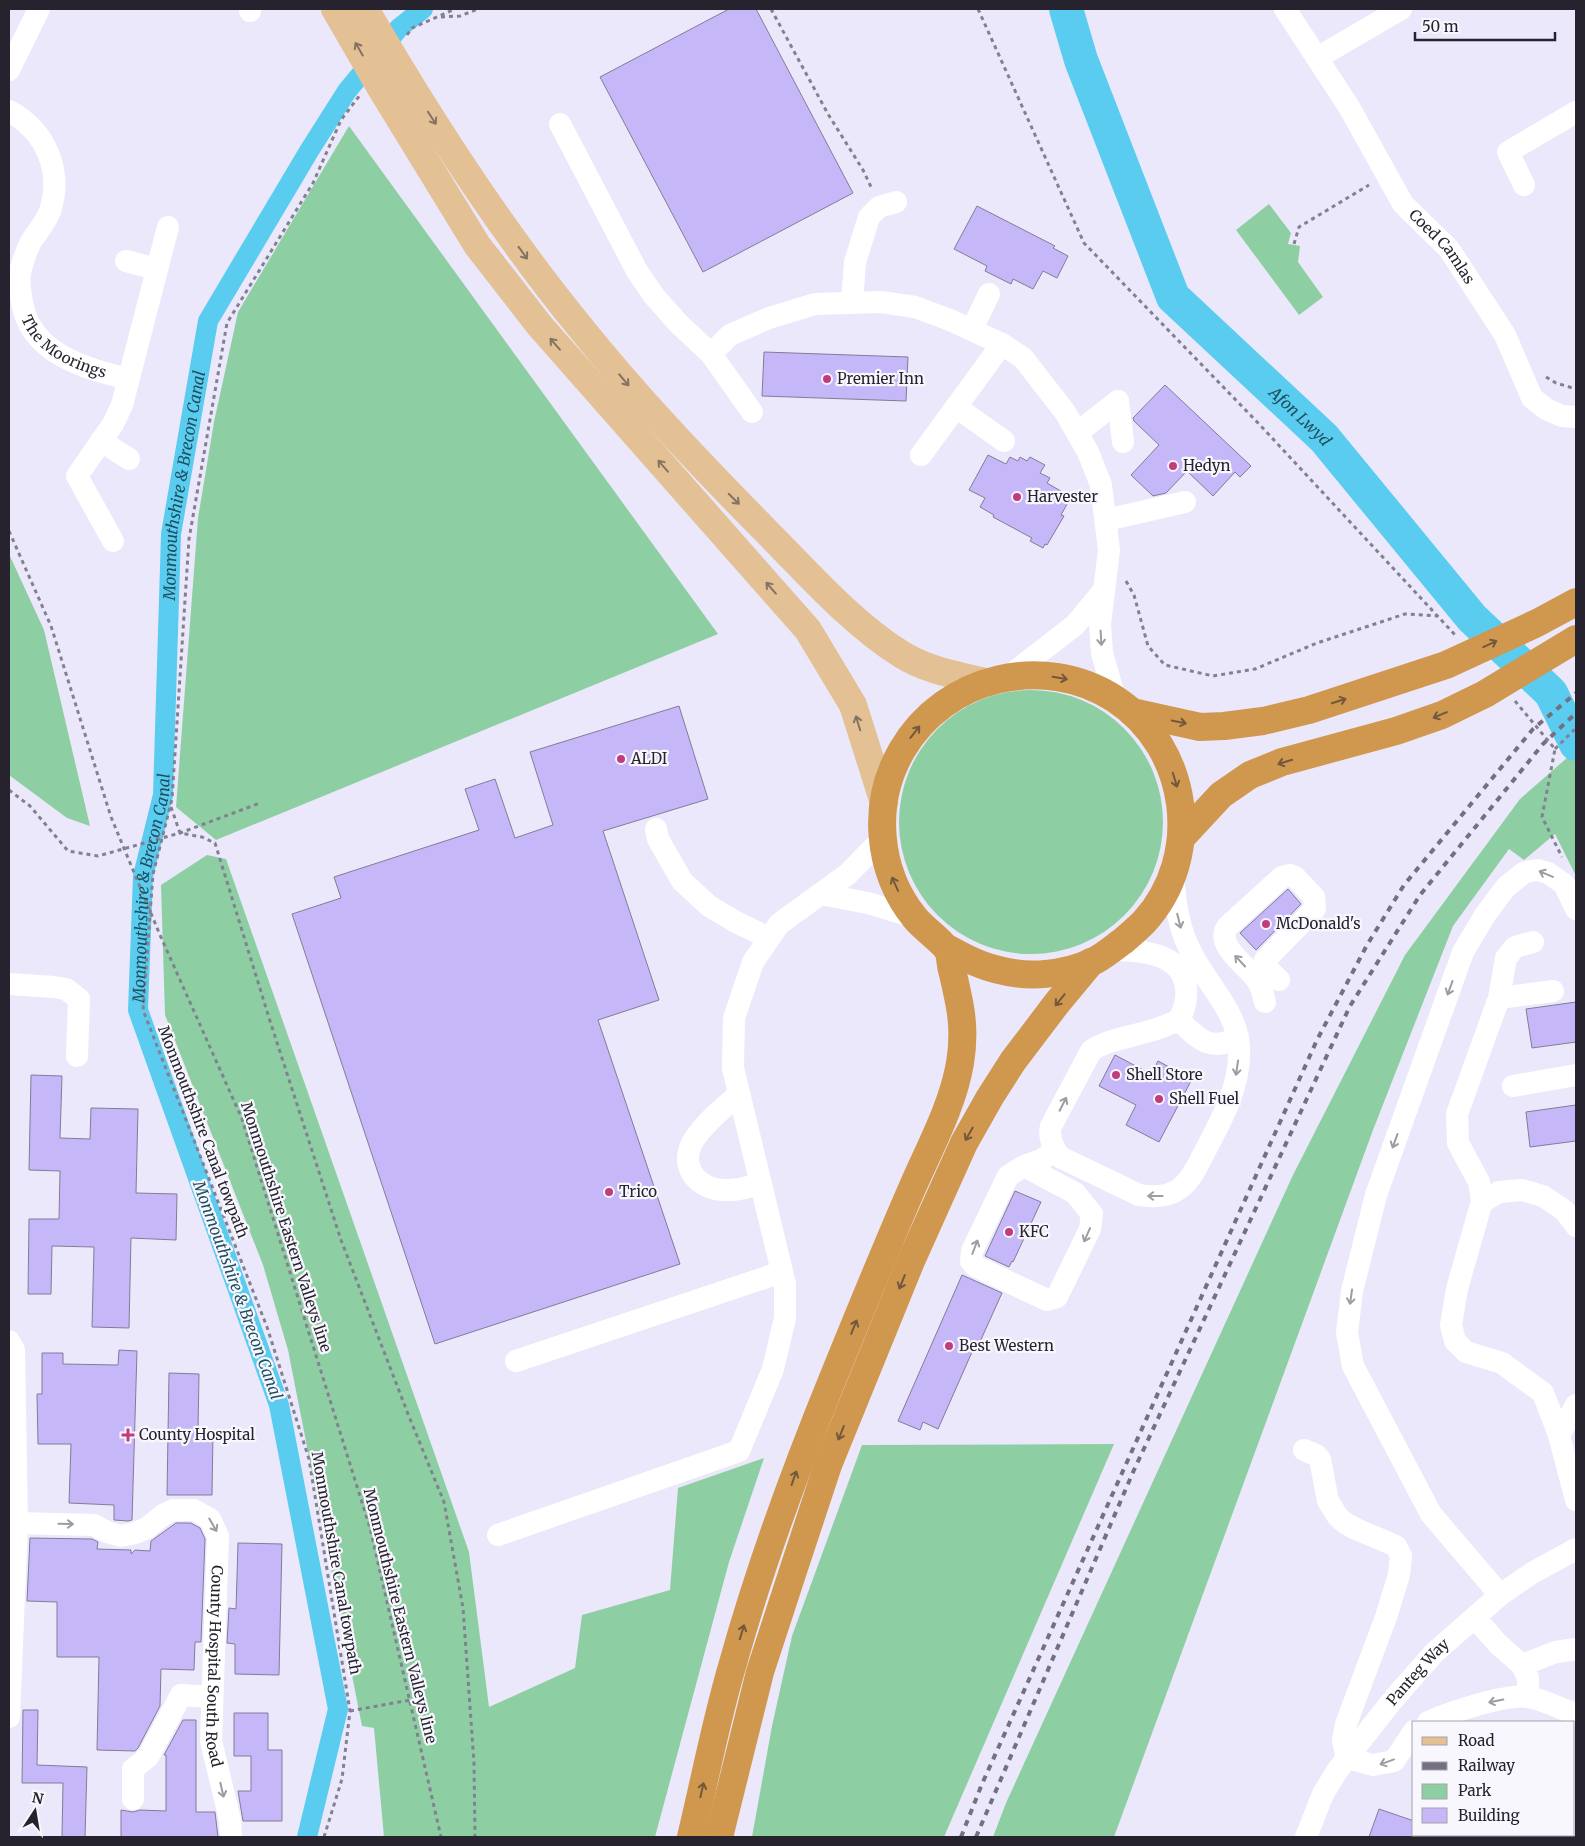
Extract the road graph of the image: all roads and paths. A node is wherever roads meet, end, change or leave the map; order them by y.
1 (39, 9) edge
2 (335, 9) edge
3 (366, 9) edge
4 (456, 9) edge
5 (478, 9) edge
6 (771, 9) edge
7 (978, 9) edge
8 (1285, 9) edge
9 (1401, 9) edge
10 (460, 16) junction
11 (437, 17) junction
12 (406, 36) dead end
13 (1317, 58) junction
14 (9, 70) edge
15 (384, 85) junction
16 (9, 111) edge
17 (1576, 112) edge
18 (560, 124) dead end
19 (1386, 174) junction
20 (1524, 185) dead end
21 (888, 204) joint
22 (168, 227) dead end
23 (1294, 244) dead end
24 (126, 261) dead end
25 (157, 270) junction
26 (989, 294) dead end
27 (852, 302) junction
28 (972, 329) junction
29 (1002, 344) junction
30 (711, 354) junction
31 (128, 379) junction
32 (956, 407) junction
33 (752, 412) dead end
34 (1576, 417) edge
35 (1077, 433) junction
36 (102, 441) junction
37 (1004, 441) dead end
38 (1123, 442) dead end
39 (920, 455) dead end
40 (129, 459) dead end
41 (1185, 502) dead end
42 (1106, 520) junction
43 (9, 531) edge
44 (113, 541) dead end
45 (1126, 580) dead end
46 (1104, 590) junction
47 (1576, 602) edge
48 (1438, 616) junction
49 (1576, 639) edge
50 (1455, 654) junction
51 (997, 679) junction
52 (1514, 700) dead end
53 (1124, 706) junction
54 (1576, 728) edge
55 (1555, 749) junction
56 (9, 790) edge
57 (884, 802) junction
58 (260, 803) dead end
59 (171, 806) junction
60 (656, 829) dead end
61 (178, 834) junction
62 (1182, 837) junction
63 (882, 839) junction
64 (1564, 860) dead end
65 (1173, 873) junction
66 (820, 894) junction
67 (1576, 909) edge
68 (914, 917) junction
69 (769, 938) junction
70 (1532, 942) dead end
71 (947, 948) junction
72 (1101, 956) junction
73 (1280, 980) dead end
74 (9, 984) edge
75 (1553, 991) dead end
76 (1499, 998) junction
77 (1265, 1002) dead end
78 (1179, 1020) junction
79 (1238, 1037) junction
80 (77, 1056) dead end
81 (1576, 1075) edge
82 (1513, 1086) dead end
83 (739, 1094) junction
84 (1055, 1151) junction
85 (1024, 1166) junction
86 (761, 1184) junction
87 (1482, 1202) junction
88 (1576, 1226) edge
89 (782, 1272) junction
90 (9, 1342) edge
91 (516, 1361) dead end
92 (1576, 1405) edge
93 (1558, 1436) junction
94 (1304, 1450) dead end
95 (1576, 1500) edge
96 (17, 1523) junction
97 (498, 1535) dead end
98 (1576, 1549) edge
99 (1500, 1595) junction
100 (1475, 1618) junction
101 (1576, 1649) edge
102 (1522, 1665) junction
103 (212, 1697) junction
104 (1528, 1697) junction
105 (410, 1700) junction
106 (350, 1711) junction
107 (1576, 1714) edge
108 (9, 1717) edge
109 (1430, 1721) edge
110 (1412, 1735) edge
111 (1347, 1758) junction
112 (133, 1799) dead end
113 (231, 1837) edge
114 (324, 1837) edge
115 (441, 1837) edge
116 (475, 1837) edge
117 (691, 1837) edge
118 (719, 1837) edge
119 (1306, 1837) edge

1 - 14 street
15 -> 2 main road
3 - 15 main road
4 - 10 path
4 - 11 path
5 - 10 path
6 - 21 path
7 - 48 path
8 - 13 street, Coed Camlas
9 - 13 street
10 - 11 path
11 - 12 path
13 - 19 street, Coed Camlas
15 -> 51 main road
57 -> 15 main road
15 - 59 path, Monmouthshire Canal towpath
16 - 31 street, The Moorings
17 - 20 street
18 - 30 street
19 - 23 path
19 - 34 street, Coed Camlas
21 - 27 street
22 - 25 street, The Moorings
24 - 25 street
25 - 31 street, The Moorings
26 - 28 street
27 - 28 street
27 - 30 street
28 - 29 street
29 - 32 street
29 - 35 street
30 - 33 street
31 - 36 street, The Moorings
32 - 37 street
32 - 39 street
35 - 38 street
35 - 42 street
36 - 40 street
36 - 44 street, The Moorings
41 - 42 street
42 - 46 street
43 - 105 path, Monmouthshire Eastern Valleys line
45 - 48 path
46 - 51 street
46 -> 53 street
50 -> 47 highway
48 - 50 path
49 -> 62 highway
53 -> 50 highway
51 -> 53 highway
57 -> 51 highway
52 - 55 path
53 -> 62 highway
54 - 55 path
55 - 64 path
56 - 61 path
57 - 63 highway
58 - 61 path
59 - 61 path
59 - 106 path, Monmouthshire Canal towpath
60 - 69 street
61 - 116 path
62 - 65 highway
63 - 66 street
68 -> 63 highway
65 - 72 highway
65 -> 79 street
66 - 68 street
66 - 69 street
67 -> 99 street
68 - 71 highway
69 - 83 street
70 - 76 street
71 - 72 highway
117 -> 71 highway
72 - 78 street
72 -> 118 highway
77 -> 73 street
74 - 80 street
75 - 76 street
76 - 87 street
78 - 79 street
84 -> 78 street
79 -> 84 street
81 - 82 street
83 - 86 street
83 - 86 street
84 - 85 street
85 -> 85 street
86 - 89 street
87 - 88 street
87 - 93 street
89 - 91 street
89 - 97 street
90 - 96 street
92 - 93 street
93 - 95 street
94 - 111 street
96 -> 103 street, County Hospital South Road
96 - 108 street
98 - 99 street, Panteg Way
99 - 100 street, Panteg Way
100 - 102 street
100 - 111 street, Panteg Way
101 - 102 street
102 - 104 street
103 - 112 street
103 -> 113 street, County Hospital South Road
104 - 107 street
104 -> 109 street
105 - 106 path
105 - 115 path, Monmouthshire Eastern Valleys line
106 - 114 path, Monmouthshire Canal towpath
110 -> 111 street
111 - 119 street, Panteg Way

